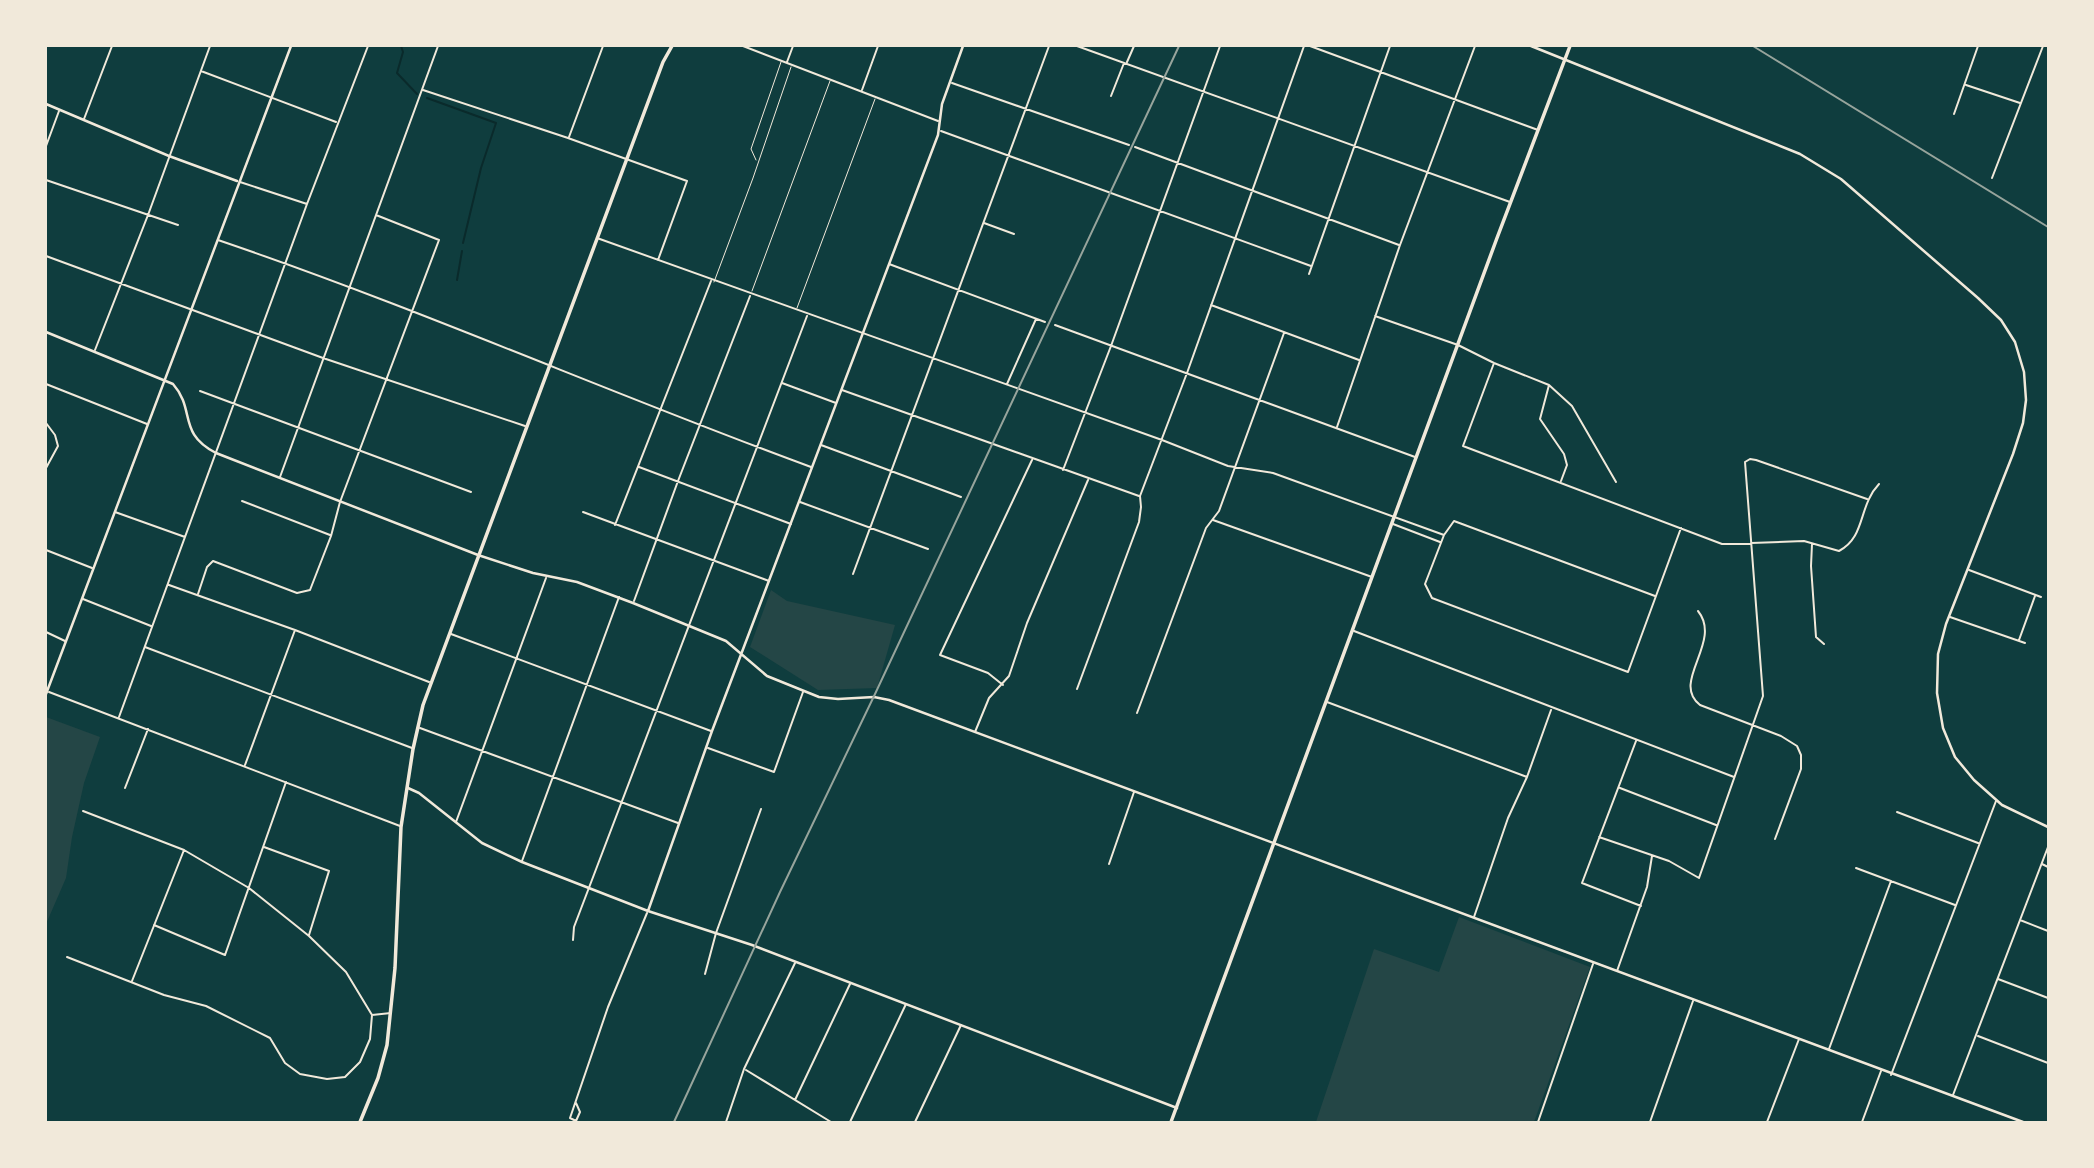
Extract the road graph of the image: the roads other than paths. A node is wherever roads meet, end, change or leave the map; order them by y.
1 (112, 46) edge
2 (210, 46) edge
3 (291, 46) edge
4 (369, 46) edge
5 (438, 46) edge
6 (603, 46) edge
7 (671, 46) edge
8 (743, 46) edge
9 (793, 46) edge
10 (878, 46) edge
11 (963, 46) edge
12 (1049, 46) edge
13 (1077, 46) edge
14 (1133, 46) edge
15 (1220, 46) edge
16 (1304, 46) edge
17 (1310, 46) edge
18 (1390, 46) edge
19 (1475, 46) edge
20 (1531, 46) edge
21 (1570, 46) edge
22 (1978, 46) edge
23 (2042, 46) edge
24 (2049, 48) edge
25 (1566, 59) junction
26 (781, 60) junction
27 (1125, 62) junction
28 (787, 63) junction
29 (792, 65) junction
30 (201, 71) junction
31 (1379, 71) junction
32 (831, 79) junction
33 (950, 82) junction
34 (1965, 85) junction
35 (422, 90) junction
36 (1204, 90) junction
37 (862, 91) junction
38 (1111, 96) dead end
39 (271, 97) junction
40 (876, 97) junction
41 (1454, 100) junction
42 (46, 104) edge
43 (2021, 104) junction
44 (60, 110) junction
45 (1025, 110) junction
46 (1954, 114) dead end
47 (1278, 117) junction
48 (84, 120) junction
49 (939, 121) junction
50 (337, 123) junction
51 (939, 130) junction
52 (1539, 131) junction
53 (568, 138) junction
54 (1353, 144) junction
55 (1129, 145) dead end
56 (46, 146) edge
57 (1135, 147) dead end
58 (169, 156) junction
59 (1007, 156) junction
60 (626, 159) junction
61 (757, 162) junction
62 (1176, 163) junction
63 (1427, 172) junction
64 (1992, 178) dead end
65 (46, 180) edge
66 (239, 182) junction
67 (1251, 191) junction
68 (1511, 203) junction
69 (307, 204) junction
70 (1158, 211) junction
71 (148, 215) junction
72 (376, 215) junction
73 (1327, 218) junction
74 (984, 223) junction
75 (178, 225) dead end
76 (1014, 234) dead end
77 (596, 238) junction
78 (1235, 238) junction
79 (217, 240) junction
80 (1400, 245) junction
81 (46, 256) edge
82 (658, 261) junction
83 (286, 264) junction
84 (889, 264) junction
85 (1311, 266) junction
86 (1308, 274) dead end
87 (713, 281) junction
88 (120, 284) junction
89 (350, 286) junction
90 (959, 290) junction
91 (751, 295) junction
92 (1211, 304) junction
93 (191, 310) junction
94 (412, 311) junction
95 (796, 311) junction
96 (807, 315) junction
97 (1375, 316) junction
98 (1036, 318) junction
99 (1045, 322) dead end
100 (1055, 326) dead end
101 (46, 332) edge
102 (1284, 333) junction
103 (260, 334) junction
104 (863, 334) junction
105 (1458, 345) junction
106 (1111, 346) junction
107 (94, 351) junction
108 (323, 358) junction
109 (934, 359) junction
110 (1360, 360) junction
111 (1494, 363) junction
112 (550, 365) junction
113 (1187, 373) junction
114 (165, 379) junction
115 (387, 380) junction
116 (781, 383) junction
117 (46, 384) edge
118 (1007, 385) junction
119 (1549, 385) junction
120 (842, 390) junction
121 (200, 391) dead end
122 (1260, 399) junction
123 (234, 404) junction
124 (837, 404) junction
125 (660, 410) junction
126 (1085, 413) junction
127 (913, 416) junction
128 (46, 423) edge
129 (147, 424) junction
130 (700, 425) junction
131 (526, 427) junction
132 (1336, 427) junction
133 (298, 428) junction
134 (1162, 440) junction
135 (821, 445) junction
136 (757, 447) junction
137 (360, 452) junction
138 (216, 453) junction
139 (1416, 458) junction
140 (1032, 459) junction
141 (638, 467) junction
142 (46, 468) edge
143 (813, 468) junction
144 (1235, 468) junction
145 (1063, 470) junction
146 (892, 472) junction
147 (279, 478) junction
148 (1089, 479) junction
149 (678, 481) junction
150 (1561, 482) junction
151 (1616, 482) dead end
152 (1878, 484) dead end
153 (471, 492) dead end
154 (1140, 496) junction
155 (961, 497) dead end
156 (1867, 499) junction
157 (242, 501) dead end
158 (340, 502) junction
159 (799, 502) junction
160 (735, 503) junction
161 (114, 511) junction
162 (583, 512) dead end
163 (1395, 517) junction
164 (1213, 520) junction
165 (615, 524) junction
166 (791, 524) junction
167 (1392, 524) junction
168 (871, 528) junction
169 (1681, 528) junction
170 (1444, 535) junction
171 (331, 536) junction
172 (185, 537) junction
173 (656, 540) junction
174 (1441, 542) junction
175 (1752, 543) junction
176 (1812, 543) junction
177 (928, 549) dead end
178 (46, 550) edge
179 (478, 555) junction
180 (712, 560) junction
181 (92, 568) junction
182 (1968, 570) junction
183 (853, 574) dead end
184 (547, 576) junction
185 (1373, 577) junction
186 (770, 581) junction
187 (168, 584) junction
188 (198, 594) junction
189 (2035, 595) junction
190 (1655, 596) junction
191 (619, 597) junction
192 (2041, 597) dead end
193 (82, 599) junction
194 (633, 603) junction
195 (1698, 611) dead end
196 (1950, 616) junction
197 (152, 626) junction
198 (689, 626) junction
199 (295, 629) junction
200 (1353, 631) junction
201 (46, 632) edge
202 (448, 634) junction
203 (2018, 640) junction
204 (66, 641) junction
205 (2025, 643) dead end
206 (1824, 644) dead end
207 (144, 646) junction
208 (742, 654) junction
209 (518, 659) junction
210 (430, 682) junction
211 (1003, 685) junction
212 (587, 686) junction
213 (1077, 690) dead end
214 (804, 691) junction
215 (47, 693) edge
216 (271, 695) junction
217 (1326, 702) junction
218 (1552, 708) junction
219 (656, 711) junction
220 (1137, 713) dead end
221 (119, 717) junction
222 (1753, 725) junction
223 (418, 727) junction
224 (148, 728) junction
225 (712, 731) junction
226 (975, 732) junction
227 (1636, 741) junction
228 (706, 747) junction
229 (413, 749) junction
230 (482, 750) junction
231 (245, 766) junction
232 (554, 777) junction
233 (1527, 777) junction
234 (1734, 777) junction
235 (286, 781) junction
236 (125, 788) dead end
237 (406, 788) junction
238 (1618, 788) junction
239 (1134, 792) junction
240 (1996, 800) junction
241 (622, 802) junction
242 (761, 809) dead end
243 (83, 811) dead end
244 (1897, 812) dead end
245 (456, 823) junction
246 (679, 823) junction
247 (1717, 825) junction
248 (401, 827) junction
249 (2049, 827) edge
250 (1600, 837) junction
251 (1775, 839) dead end
252 (1274, 843) junction
253 (1979, 844) junction
254 (264, 847) junction
255 (2049, 847) edge
256 (184, 850) junction
257 (1652, 855) junction
258 (522, 862) junction
259 (1109, 864) dead end
260 (2041, 864) junction
261 (2049, 867) edge
262 (1856, 868) dead end
263 (1891, 881) junction
264 (249, 888) junction
265 (590, 888) junction
266 (1641, 906) junction
267 (1956, 906) junction
268 (648, 911) junction
269 (1473, 918) junction
270 (2020, 920) junction
271 (154, 925) junction
272 (2049, 931) edge
273 (716, 933) junction
274 (309, 936) junction
275 (573, 940) dead end
276 (67, 957) dead end
277 (795, 962) junction
278 (1593, 962) junction
279 (1617, 971) junction
280 (705, 974) dead end
281 (1997, 979) junction
282 (132, 982) junction
283 (850, 983) junction
284 (2049, 998) edge
285 (1694, 1000) junction
286 (906, 1004) junction
287 (392, 1013) junction
288 (372, 1015) junction
289 (961, 1025) junction
290 (1977, 1036) junction
291 (1799, 1039) junction
292 (1829, 1050) junction
293 (2049, 1063) edge
294 (744, 1069) junction
295 (1881, 1071) junction
296 (1891, 1075) junction
297 (1953, 1096) junction
298 (795, 1100) junction
299 (576, 1103) junction
300 (1177, 1108) junction
301 (360, 1122) edge
302 (726, 1122) edge
303 (831, 1122) edge
304 (850, 1122) edge
305 (915, 1122) edge
306 (1171, 1122) edge
307 (1538, 1122) edge
308 (1650, 1122) edge
309 (1767, 1122) edge
310 (1863, 1122) edge
311 (2023, 1122) edge

1 - 48 street
2 - 30 street
3 - 39 street
4 - 50 street
5 - 35 street
6 - 53 street
7 - 60 main road
8 - 26 street
9 - 28 street
10 - 37 street
11 - 33 street
12 - 45 street
13 - 27 street
14 - 27 street
15 - 36 street
16 - 47 street
17 - 31 street
18 - 31 street
19 - 41 street
20 - 25 street
21 - 25 main road
22 - 34 street
23 - 24 street
23 - 43 street
25 - 52 main road
25 - 182 street
26 - 28 street
26 - 61 lane
27 - 36 street
27 - 38 street
28 - 29 street
29 - 32 street
29 - 61 lane
30 - 39 street
30 - 58 street
31 - 41 street
31 - 54 street
32 - 37 street
32 - 91 lane
33 - 45 street
33 - 49 street
34 - 43 street
34 - 46 street
35 - 53 street
35 - 72 street
36 - 47 street
36 - 62 street
37 - 40 street
39 - 50 street
39 - 66 street
40 - 49 street
40 - 95 lane
41 - 52 street
41 - 63 street
42 - 44 street
43 - 64 street
44 - 48 street
44 - 56 street
45 - 55 street
45 - 59 street
47 - 54 street
47 - 67 street
48 - 58 street
49 - 51 street
50 - 69 street
51 - 59 street
51 - 84 street
52 - 68 main road
53 - 60 street
54 - 63 street
54 - 73 street
57 - 62 street
58 - 66 street
58 - 71 street
59 - 70 street
59 - 74 street
60 - 77 main road
60 - 82 street
61 - 87 lane
62 - 67 street
62 - 70 street
63 - 68 street
63 - 80 street
65 - 71 street
66 - 69 street
66 - 79 street
67 - 73 street
67 - 78 street
68 - 105 main road
69 - 83 street
70 - 78 street
70 - 106 street
71 - 75 street
71 - 88 street
72 - 89 street
72 - 94 street
73 - 80 street
73 - 85 street
74 - 76 street
74 - 90 street
77 - 82 street
77 - 112 main road
78 - 85 street
78 - 92 street
79 - 83 street
79 - 93 street
80 - 97 street
81 - 88 street
82 - 87 street
83 - 89 street
83 - 103 street
84 - 90 street
84 - 104 street
85 - 86 street
87 - 91 street
87 - 125 street
88 - 93 street
88 - 107 street
89 - 94 street
89 - 108 street
90 - 98 street
90 - 109 street
91 - 95 street
91 - 130 street
92 - 102 street
92 - 113 street
93 - 103 street
93 - 114 street
94 - 112 street
94 - 115 street
95 - 96 street
96 - 104 street
96 - 116 street
97 - 105 street
97 - 110 street
98 - 99 street
98 - 118 street
100 - 106 street
101 - 107 street
102 - 110 street
102 - 122 street
103 - 108 street
103 - 123 street
104 - 109 street
104 - 120 street
105 - 111 street
105 - 139 main road
106 - 113 street
106 - 126 street
107 - 114 street
108 - 115 street
108 - 133 street
109 - 118 street
109 - 127 street
110 - 132 street
111 - 119 street
111 - 150 street
112 - 125 street
112 - 131 main road
113 - 122 street
113 - 134 street
114 - 129 street
114 - 138 street
115 - 131 street
115 - 137 street
116 - 124 street
116 - 136 street
117 - 129 street
118 - 126 street
119 - 150 street
119 - 151 street
120 - 124 street
120 - 127 street
121 - 123 street
122 - 132 street
122 - 144 street
123 - 133 street
123 - 138 street
124 - 135 street
125 - 130 street
125 - 141 street
126 - 134 street
126 - 145 street
127 - 140 street
127 - 146 street
128 - 142 street
129 - 161 street
130 - 136 street
130 - 149 street
131 - 179 main road
132 - 139 street
133 - 137 street
133 - 147 street
134 - 144 street
134 - 154 street
135 - 143 street
135 - 146 street
136 - 143 street
136 - 160 street
137 - 153 street
137 - 158 street
138 - 147 street
138 - 172 street
139 - 163 main road
140 - 145 street
140 - 211 street
141 - 149 street
141 - 165 street
143 - 159 street
144 - 163 street
144 - 164 street
145 - 148 street
146 - 155 street
146 - 168 street
147 - 158 street
148 - 154 street
148 - 211 street
149 - 160 street
149 - 173 street
150 - 169 street
152 - 156 street
154 - 213 street
156 - 175 street
156 - 176 street
157 - 171 street
158 - 171 street
158 - 179 street
159 - 166 street
159 - 168 street
160 - 166 street
160 - 180 street
161 - 172 street
161 - 181 street
162 - 165 street
163 - 167 main road
163 - 170 street
164 - 185 street
164 - 220 street
165 - 173 street
166 - 186 street
167 - 174 street
167 - 185 main road
168 - 177 street
168 - 183 street
169 - 175 street
169 - 190 street
170 - 174 street
170 - 190 street
171 - 188 street
172 - 187 street
173 - 180 street
173 - 194 street
174 - 190 street
175 - 176 street
175 - 222 street
176 - 206 street
178 - 181 street
179 - 184 street
179 - 202 main road
180 - 186 street
180 - 198 street
181 - 193 street
182 - 189 street
182 - 196 street
184 - 191 street
184 - 209 street
185 - 200 main road
186 - 208 street
187 - 188 street
187 - 197 street
188 - 199 street
189 - 192 street
189 - 203 street
191 - 194 street
191 - 212 street
193 - 197 street
193 - 204 street
194 - 198 street
195 - 222 street
196 - 203 street
196 - 240 street
197 - 207 street
198 - 208 street
198 - 219 street
199 - 210 street
199 - 216 street
200 - 217 main road
200 - 218 street
201 - 204 street
202 - 209 street
202 - 210 main road
203 - 205 street
204 - 215 street
207 - 216 street
207 - 221 street
208 - 214 street
208 - 225 street
209 - 212 street
209 - 230 street
210 - 223 main road
211 - 226 street
212 - 219 street
212 - 232 street
214 - 226 street
214 - 228 street
215 - 221 street
216 - 229 street
216 - 231 street
217 - 233 street
217 - 252 main road
218 - 227 street
218 - 233 street
219 - 225 street
219 - 241 street
221 - 224 street
222 - 234 street
222 - 251 street
223 - 229 main road
223 - 230 street
224 - 231 street
224 - 236 street
225 - 228 street
226 - 239 street
227 - 234 street
227 - 238 street
228 - 246 street
229 - 237 main road
230 - 232 street
230 - 245 street
231 - 235 street
232 - 241 street
232 - 258 street
233 - 269 street
234 - 247 street
235 - 248 street
235 - 254 street
237 - 245 street
237 - 248 main road
238 - 247 street
238 - 250 street
239 - 252 street
239 - 259 street
240 - 249 street
240 - 253 street
241 - 246 street
241 - 265 street
242 - 273 street
243 - 256 street
244 - 253 street
245 - 258 street
246 - 268 street
247 - 257 street
248 - 287 main road
250 - 257 street
250 - 266 street
252 - 269 street
252 - 300 main road
253 - 267 street
254 - 264 street
254 - 274 street
255 - 260 street
256 - 264 street
256 - 271 street
257 - 266 street
258 - 265 street
260 - 261 street
260 - 270 street
262 - 263 street
263 - 267 street
263 - 292 street
264 - 271 street
264 - 274 street
265 - 268 street
265 - 275 street
266 - 279 street
267 - 296 street
268 - 273 street
268 - 299 street
269 - 278 street
270 - 272 street
270 - 281 street
271 - 282 street
273 - 277 street
273 - 280 street
274 - 288 street
276 - 282 street
277 - 283 street
277 - 294 street
278 - 279 street
278 - 307 street
279 - 285 street
281 - 284 street
281 - 290 street
282 - 288 street
283 - 286 street
283 - 298 street
285 - 291 street
285 - 308 street
286 - 289 street
286 - 304 street
287 - 288 street
287 - 301 main road
289 - 300 street
289 - 305 street
290 - 293 street
290 - 297 street
291 - 292 street
291 - 309 street
292 - 295 street
294 - 298 street
294 - 302 street
295 - 296 street
295 - 310 street
296 - 297 street
297 - 311 street
298 - 303 street
299 - 299 street
300 - 306 main road

